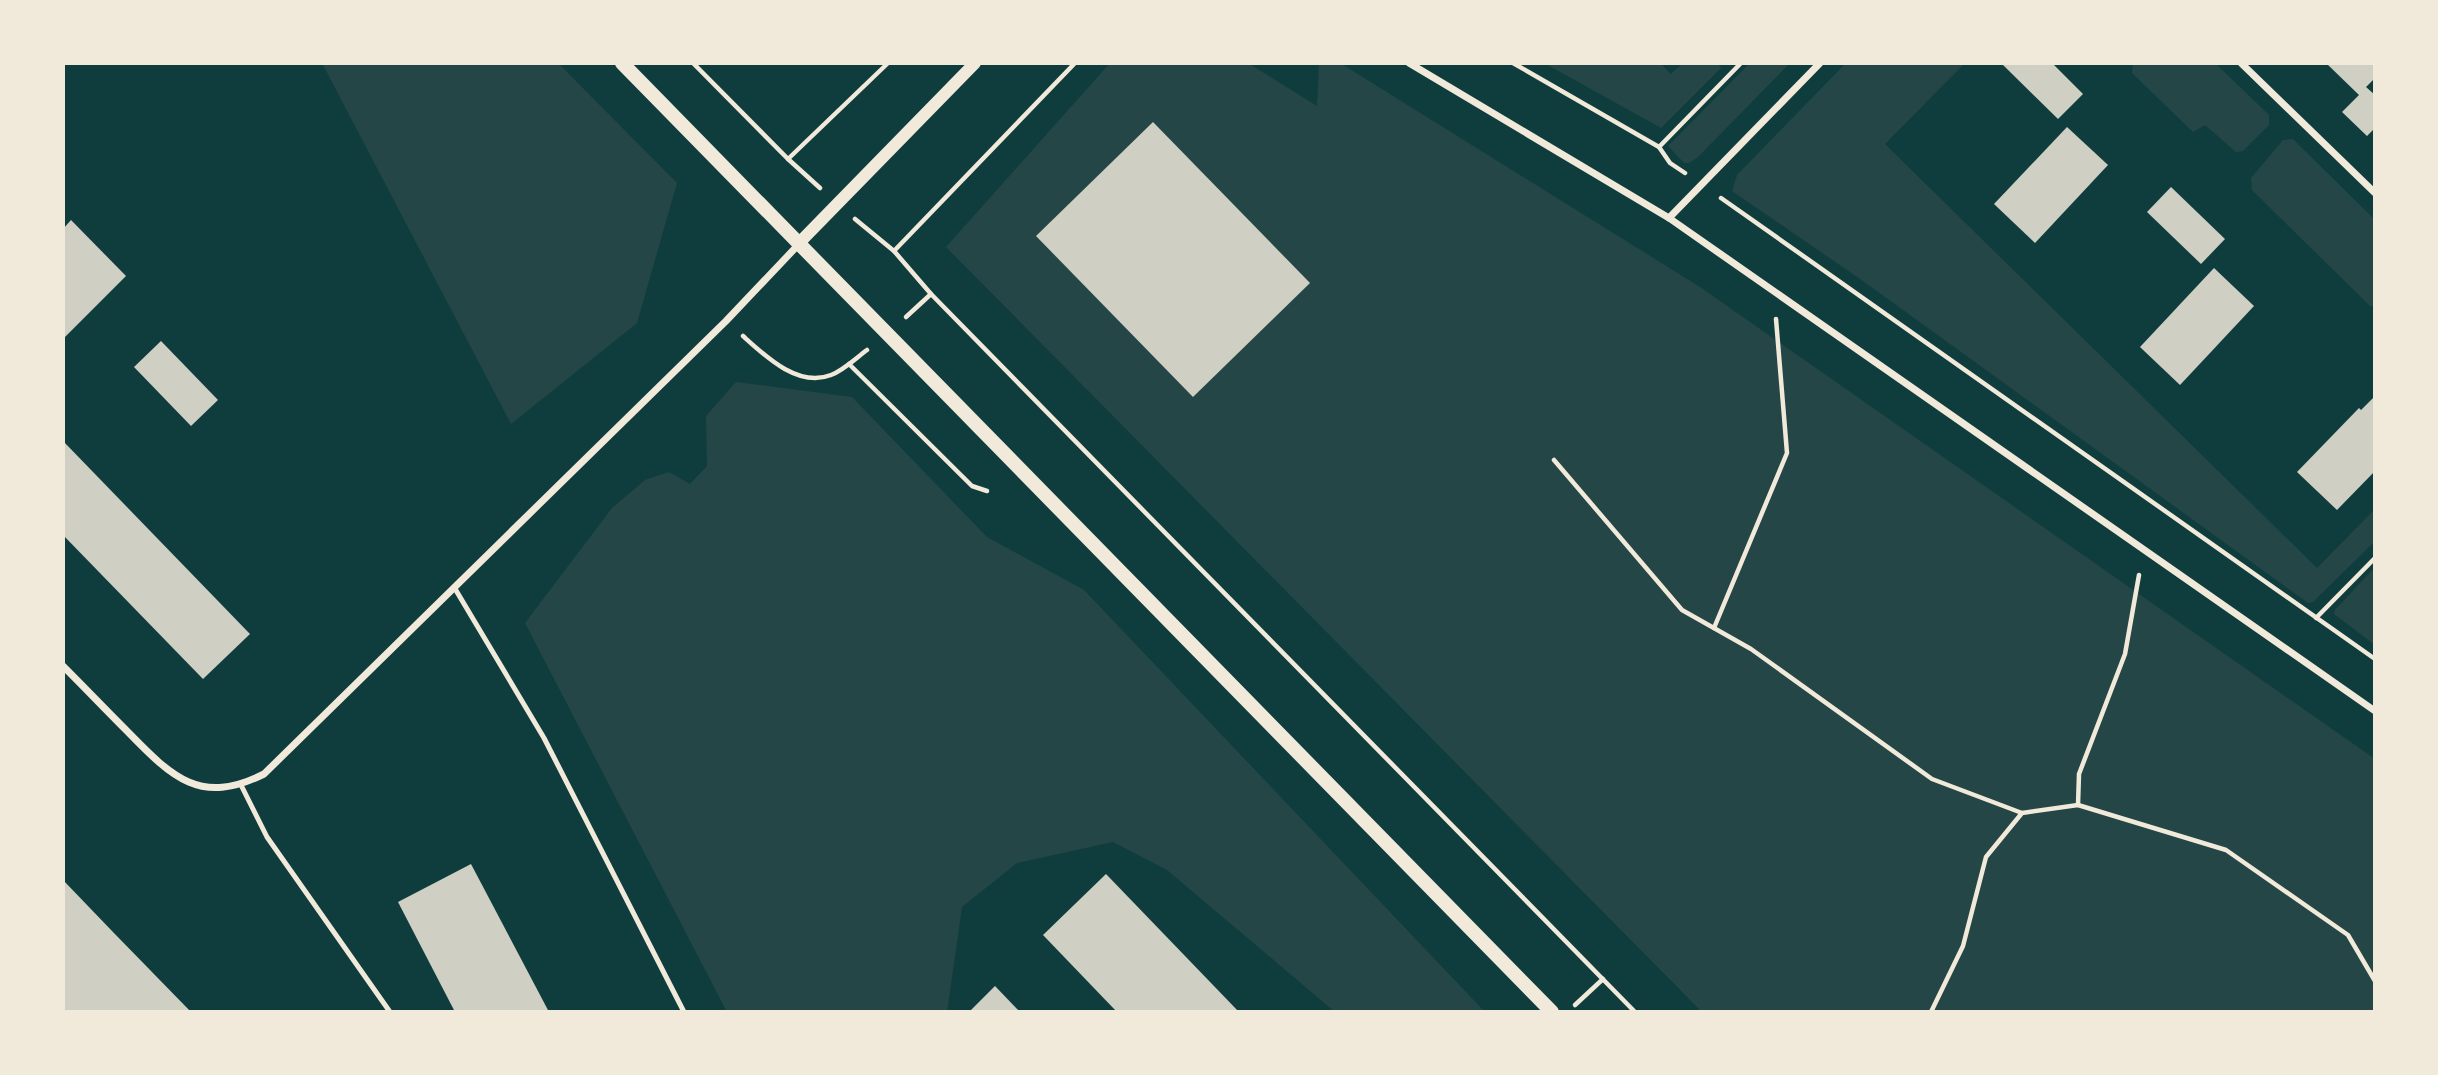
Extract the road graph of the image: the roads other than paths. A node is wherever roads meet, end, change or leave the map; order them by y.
1 (622, 63) edge
2 (975, 63) edge
3 (1409, 63) edge
4 (1820, 63) edge
5 (2241, 63) edge
6 (2375, 193) edge
7 (1669, 218) junction
8 (800, 242) junction
9 (454, 587) junction
10 (63, 666) edge
11 (2375, 711) edge
12 (242, 785) junction
13 (390, 1012) edge
14 (684, 1012) edge
15 (1552, 1012) edge

1 - 8 main road
2 - 8 street
3 - 7 street
4 - 7 street
5 - 6 street
7 - 11 street
8 - 9 street
8 - 15 main road
9 - 12 street
9 - 14 lane
10 - 12 street
12 - 13 lane

